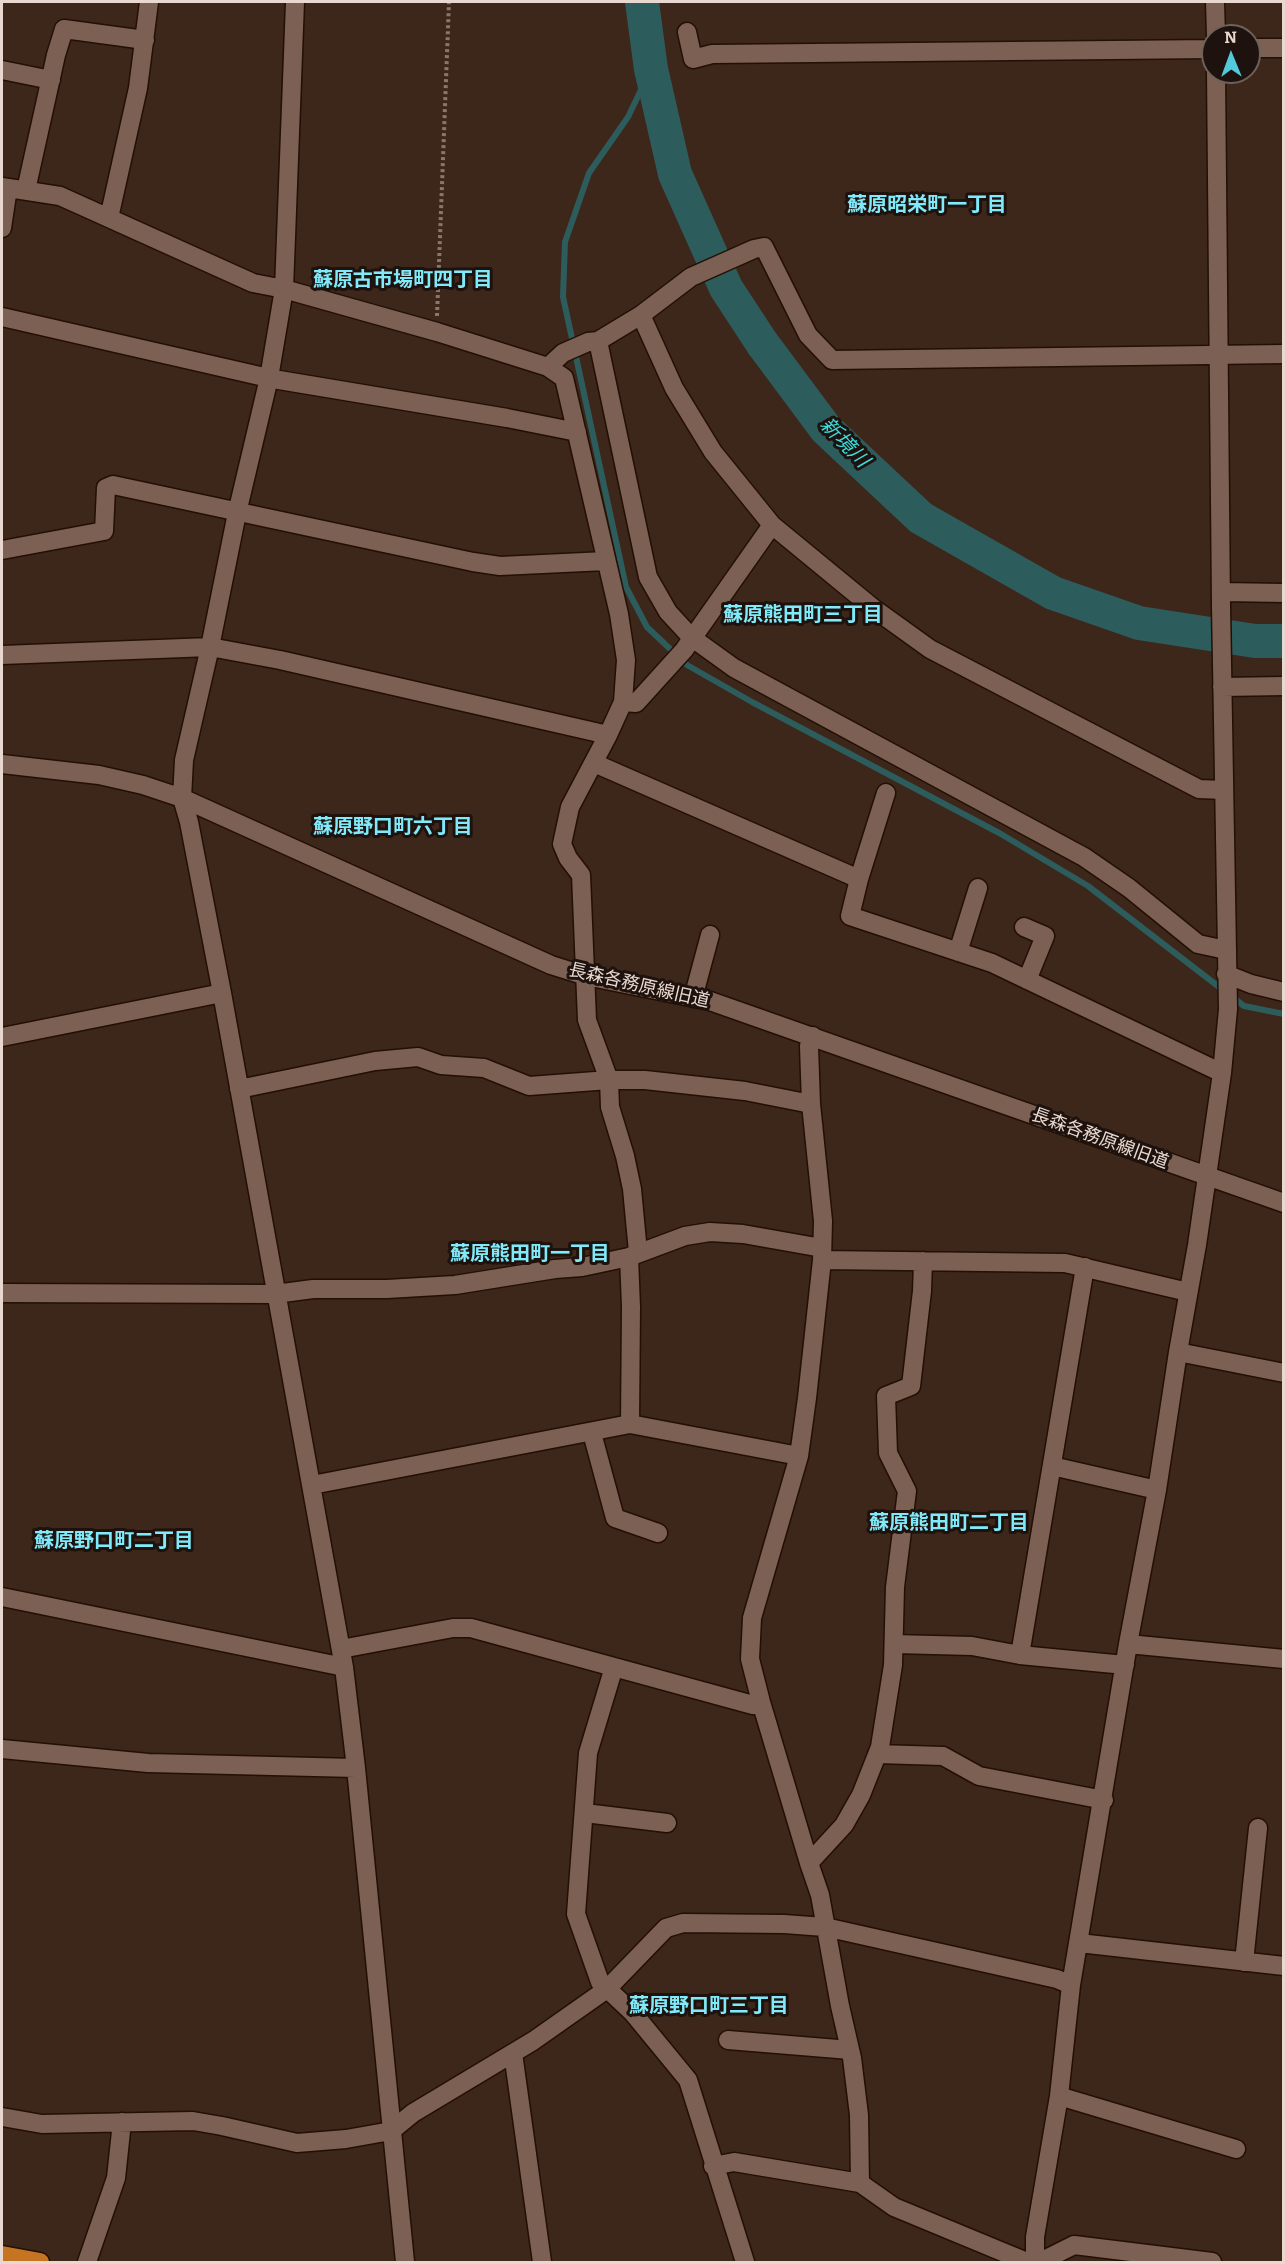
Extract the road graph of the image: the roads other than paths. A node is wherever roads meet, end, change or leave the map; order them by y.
1 (149, 2) edge
2 (295, 2) edge
3 (1215, 2) edge
4 (1216, 24) edge
5 (687, 32) dead end
6 (145, 40) junction
7 (1261, 48) edge
8 (1284, 48) edge
9 (1201, 49) edge
10 (2, 70) edge
11 (51, 80) junction
12 (1216, 84) edge
13 (12, 188) edge
14 (109, 218) junction
15 (2, 228) edge
16 (284, 289) junction
17 (641, 315) junction
18 (2, 317) edge
19 (593, 341) junction
20 (1219, 354) junction
21 (1284, 354) edge
22 (548, 367) junction
23 (269, 378) junction
24 (577, 432) junction
25 (237, 513) junction
26 (772, 525) junction
27 (2, 549) edge
28 (606, 561) junction
29 (1284, 593) edge
30 (1221, 599) junction
31 (688, 643) junction
32 (210, 648) junction
33 (2, 655) edge
34 (1222, 678) junction
35 (1284, 686) edge
36 (622, 702) junction
37 (608, 735) junction
38 (594, 763) junction
39 (2, 764) edge
40 (1224, 790) junction
41 (886, 793) dead end
42 (182, 798) junction
43 (859, 879) junction
44 (978, 888) dead end
45 (1024, 927) dead end
46 (710, 935) dead end
47 (1226, 950) junction
48 (958, 952) junction
49 (586, 976) junction
50 (1226, 976) junction
51 (1027, 980) junction
52 (1284, 992) edge
53 (222, 993) junction
54 (693, 998) junction
55 (813, 1036) junction
56 (2, 1037) edge
57 (1222, 1073) junction
58 (609, 1080) junction
59 (239, 1089) junction
60 (811, 1104) junction
61 (1207, 1177) junction
62 (1284, 1203) edge
63 (822, 1254) junction
64 (633, 1255) junction
65 (923, 1261) junction
66 (1085, 1267) junction
67 (1188, 1292) junction
68 (2, 1293) edge
69 (275, 1294) junction
70 (1178, 1352) junction
71 (1284, 1373) edge
72 (630, 1424) junction
73 (592, 1432) junction
74 (799, 1456) junction
75 (1052, 1466) junction
76 (312, 1485) junction
77 (1157, 1491) junction
78 (658, 1533) dead end
79 (2, 1598) edge
80 (894, 1644) junction
81 (1128, 1644) junction
82 (1020, 1655) junction
83 (342, 1658) junction
84 (1284, 1659) edge
85 (1125, 1665) junction
86 (614, 1667) junction
87 (761, 1702) junction
88 (2, 1749) edge
89 (877, 1754) junction
90 (356, 1768) junction
91 (1104, 1800) junction
92 (585, 1813) junction
93 (667, 1823) dead end
94 (1258, 1827) dead end
95 (809, 1863) junction
96 (825, 1927) junction
97 (1079, 1943) junction
98 (1244, 1962) junction
99 (1284, 1966) edge
100 (1071, 1986) junction
101 (608, 1989) junction
102 (728, 2040) dead end
103 (850, 2050) junction
104 (513, 2053) junction
105 (1059, 2096) junction
106 (2, 2117) edge
107 (122, 2122) junction
108 (391, 2131) junction
109 (1236, 2149) dead end
110 (713, 2166) junction
111 (860, 2183) junction
112 (2, 2255) edge
113 (40, 2262) edge
114 (87, 2262) edge
115 (405, 2262) edge
116 (542, 2262) edge
117 (745, 2262) edge
118 (1027, 2262) edge
119 (1035, 2262) edge
120 (1040, 2262) edge
121 (1212, 2262) edge

1 - 6 street
2 - 16 street
3 - 4 street
5 - 9 street
6 - 11 street
6 - 14 street
7 - 8 street
10 - 11 street
11 - 13 street
12 - 20 street
13 - 14 street
13 - 15 street
14 - 16 street
16 - 22 street
16 - 23 street
17 - 19 street
17 - 20 street
17 - 26 street
18 - 23 street
19 - 22 street
19 - 31 street
20 - 21 street
20 - 30 street
22 - 24 street
23 - 24 street
23 - 25 street
24 - 28 street
25 - 27 street
25 - 28 street
25 - 32 street
26 - 31 street
26 - 40 street
28 - 36 street
29 - 30 street
30 - 34 street
31 - 36 street
31 - 47 street
32 - 33 street
32 - 37 street
32 - 42 street
34 - 35 street
34 - 40 street
36 - 37 street
37 - 38 street
38 - 43 street
38 - 49 street
39 - 42 street, 長森各務原線旧道
40 - 47 street
41 - 43 street
42 - 49 street, 長森各務原線旧道
42 - 53 street
43 - 48 street
44 - 48 street
45 - 51 street
46 - 54 street
47 - 50 street
48 - 51 street
49 - 54 street, 長森各務原線旧道
49 - 58 street
50 - 52 street
50 - 57 street
51 - 57 street
53 - 56 street
53 - 59 street
54 - 55 street, 長森各務原線旧道
55 - 60 street
55 - 61 street, 長森各務原線旧道
57 - 61 street
58 - 59 street
58 - 60 street
58 - 64 street
59 - 69 street
60 - 63 street
61 - 62 street, 長森各務原線旧道
61 - 67 street
63 - 64 street
63 - 65 street
63 - 74 street
64 - 69 street
64 - 72 street
65 - 66 street
65 - 80 street
66 - 67 street
66 - 75 street
67 - 70 street
68 - 69 street
69 - 76 street
70 - 71 street
70 - 77 street
72 - 73 street
72 - 74 street
73 - 76 street
73 - 78 street
74 - 87 street
75 - 77 street
75 - 82 street
76 - 83 street
77 - 81 street
79 - 83 street
80 - 82 street
80 - 89 street
81 - 84 street
81 - 85 street
82 - 85 street
83 - 86 street
83 - 90 street
85 - 91 street
86 - 87 street
86 - 92 street
87 - 95 street
88 - 90 street
89 - 91 street
89 - 95 street
90 - 108 street
91 - 97 street
92 - 93 street
92 - 101 street
94 - 98 street
95 - 96 street
96 - 100 street
96 - 101 street
96 - 103 street
97 - 98 street
97 - 100 street
98 - 99 street
100 - 105 street
101 - 104 street
101 - 110 street
102 - 103 street
103 - 111 street
104 - 108 street
104 - 116 street
105 - 109 street
105 - 119 street
106 - 107 street
107 - 108 street
107 - 114 street
108 - 115 street
110 - 111 street
110 - 117 street
111 - 118 street
112 - 113 main road
120 - 121 street

